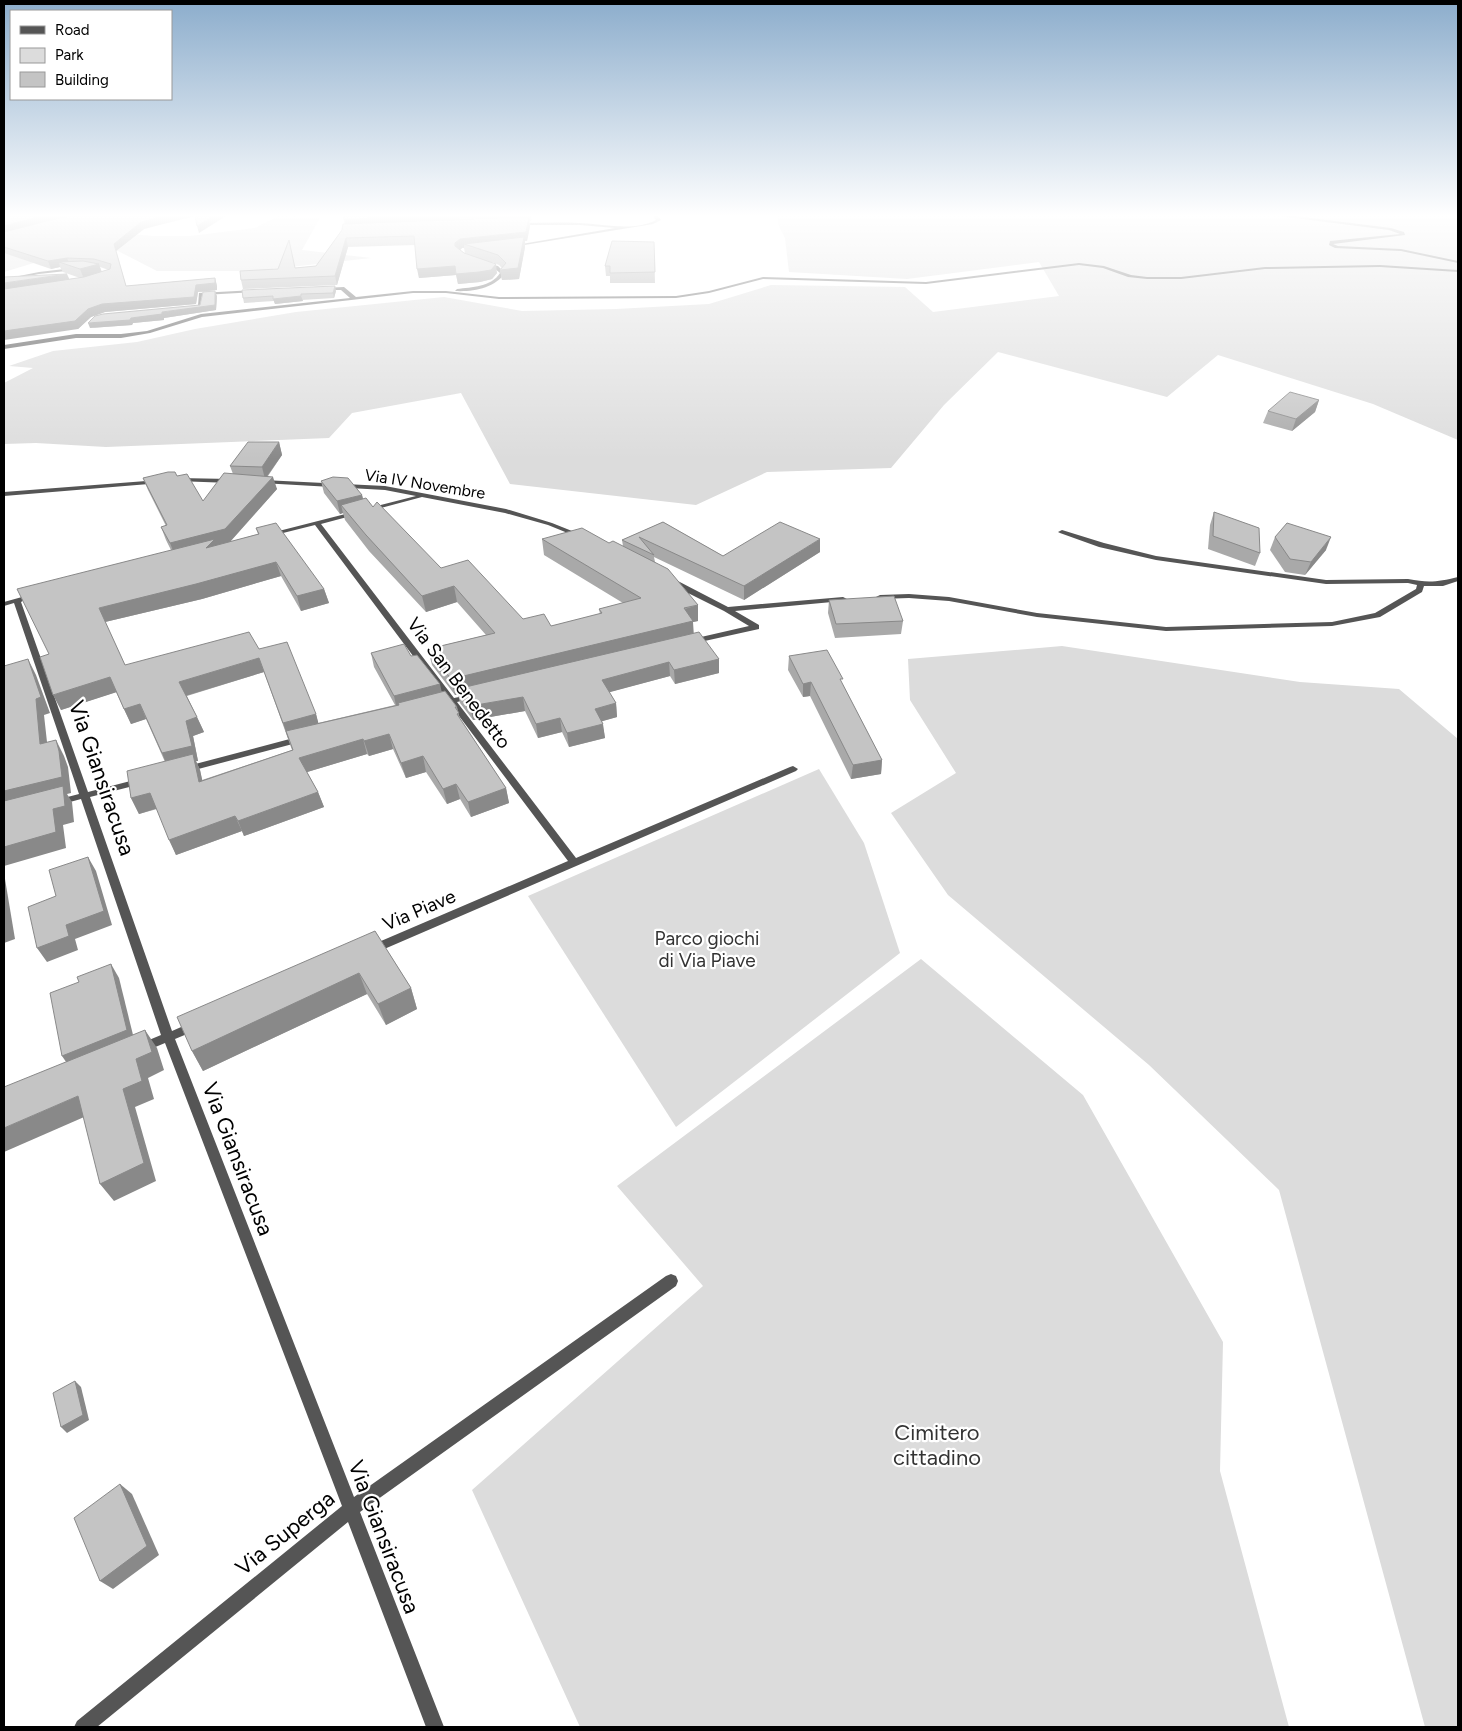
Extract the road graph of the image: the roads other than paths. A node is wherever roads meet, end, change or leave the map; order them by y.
1 (201, 297) edge
2 (352, 297) edge
3 (373, 297) edge
4 (488, 297) edge
5 (661, 297) edge
6 (355, 299) junction
7 (183, 308) edge
8 (82, 330) dead end
9 (76, 336) junction
10 (4, 347) edge
11 (164, 481) edge
12 (174, 481) edge
13 (239, 481) edge
14 (258, 482) edge
15 (4, 494) edge
16 (422, 496) junction
17 (317, 523) junction
18 (1062, 532) dead end
19 (259, 537) edge
20 (584, 537) edge
21 (664, 577) edge
22 (1458, 579) edge
23 (1421, 584) junction
24 (870, 598) edge
25 (850, 599) edge
26 (4, 604) edge
27 (726, 609) junction
28 (680, 645) edge
29 (481, 693) edge
30 (452, 700) junction
31 (433, 705) edge
32 (308, 738) edge
33 (793, 770) dead end
34 (173, 772) edge
35 (154, 778) edge
36 (86, 795) junction
37 (49, 804) edge
38 (574, 862) junction
39 (357, 956) edge
40 (204, 1022) edge
41 (168, 1037) junction
42 (132, 1052) edge
43 (671, 1281) dead end
44 (350, 1509) junction
45 (83, 1727) edge
46 (435, 1727) edge

1 - 7 street
2 - 6 street
3 - 6 street
4 - 5 street
6 - 9 street
8 - 9 street
9 - 10 street
11 - 15 street
12 - 13 street
14 - 16 street, Via IV Novembre
16 - 17 street
16 - 20 street, Via IV Novembre
17 - 19 street
17 - 30 street, Via San Benedetto
18 - 23 street
21 - 27 street
22 - 23 street
23 - 24 street
25 - 27 street
26 - 36 street, Via Giansiracusa
27 - 28 street
29 - 30 street
30 - 31 street
30 - 38 street, Via San Benedetto
32 - 34 street
33 - 38 street, Via Piave
35 - 36 street
36 - 37 street
36 - 41 street, Via Giansiracusa
38 - 39 street, Via Piave
40 - 41 street
41 - 42 street
41 - 44 street, Via Giansiracusa
43 - 44 street, Via Superga
44 - 45 street, Via Superga
44 - 46 street, Via Giansiracusa

